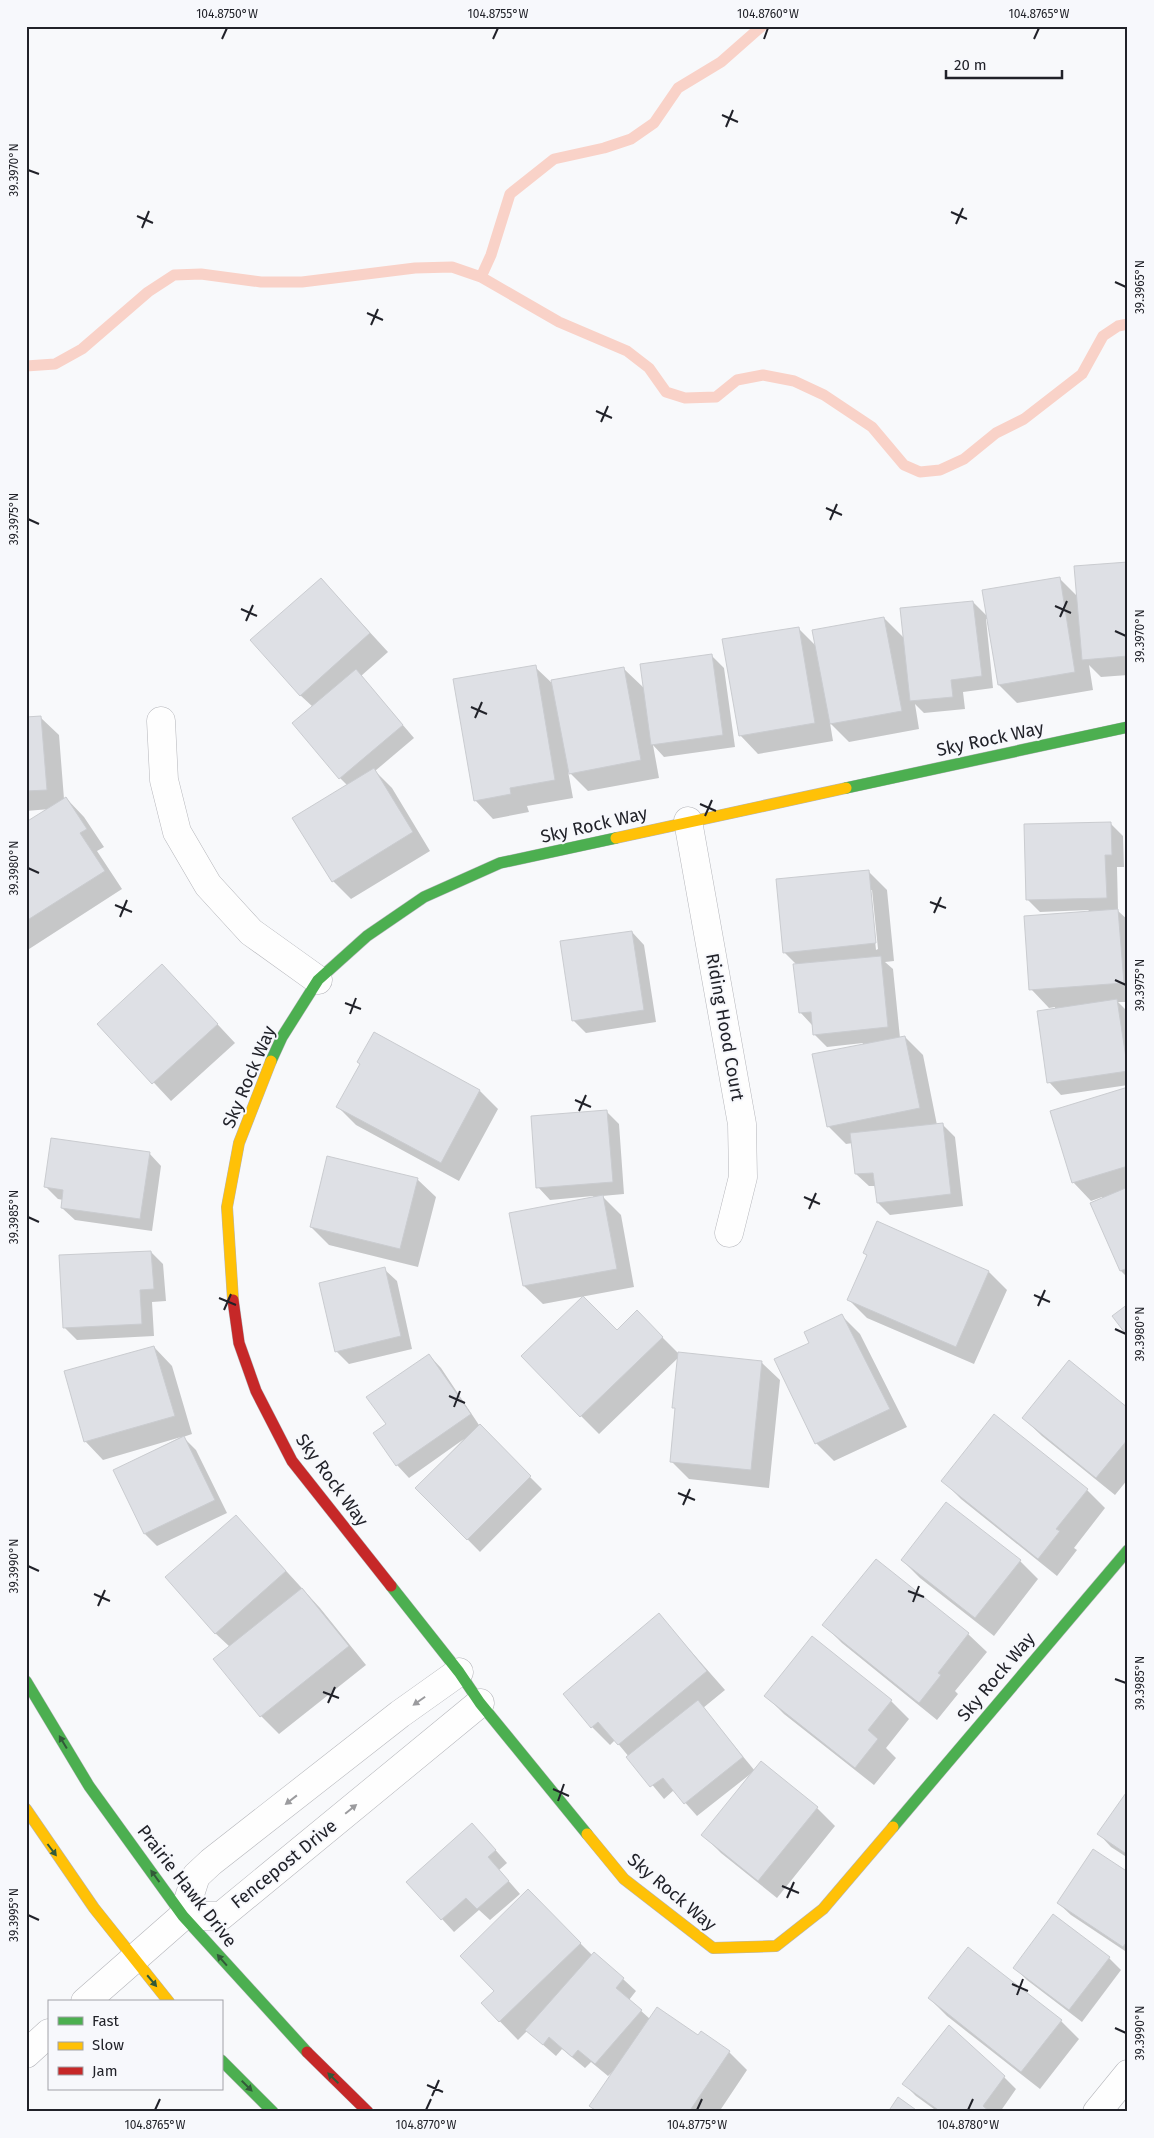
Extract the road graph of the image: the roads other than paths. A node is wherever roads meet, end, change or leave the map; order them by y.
1 (161, 721) dead end
2 (1128, 728) edge
3 (688, 821) junction
4 (318, 980) junction
5 (729, 1233) dead end
6 (1128, 1550) edge
7 (459, 1672) junction
8 (26, 1681) edge
9 (480, 1704) junction
10 (26, 1809) edge
11 (183, 1916) junction
12 (134, 1960) junction
13 (87, 2000) edge
14 (167, 2000) edge
15 (48, 2034) edge
16 (26, 2054) edge
17 (222, 2061) edge
18 (1128, 2074) edge
19 (273, 2112) edge
20 (368, 2112) edge
21 (1097, 2112) edge

1 - 4 street
2 - 3 street, Sky Rock Way
3 - 4 street, Sky Rock Way
3 - 5 street, Riding Hood Court
4 - 7 street, Sky Rock Way
6 - 9 street, Sky Rock Way
7 - 9 street, Sky Rock Way
7 -> 11 street
11 -> 8 street, Prairie Hawk Drive
11 -> 9 street, Fencepost Drive
10 -> 12 street
11 - 12 street
20 -> 11 street, Prairie Hawk Drive
12 - 13 street
12 -> 14 street
15 - 16 street
17 -> 19 street
18 - 21 street

